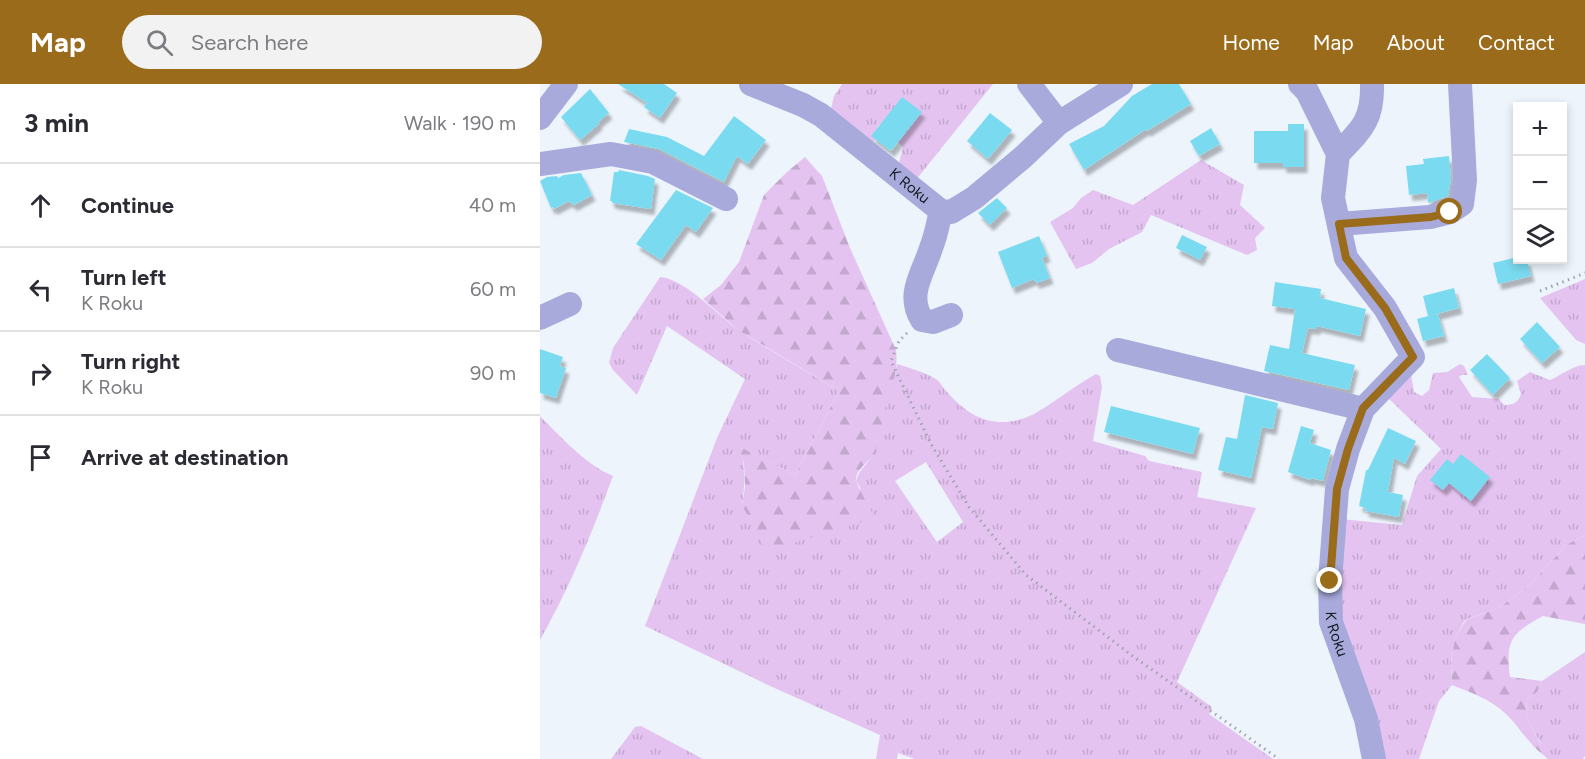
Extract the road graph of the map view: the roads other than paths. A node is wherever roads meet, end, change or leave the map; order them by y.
1 (566, 84) edge
2 (751, 84) edge
3 (1029, 84) edge
4 (1121, 84) edge
5 (1300, 84) edge
6 (1372, 84) edge
7 (1460, 84) edge
8 (540, 118) edge
9 (1059, 123) junction
10 (1338, 154) junction
11 (540, 164) edge
12 (726, 199) dead end
13 (941, 211) junction
14 (1339, 224) junction
15 (570, 304) dead end
16 (951, 315) dead end
17 (540, 318) edge
18 (1118, 350) dead end
19 (1363, 408) junction
20 (1374, 759) edge

1 - 8 street
2 - 13 street, K Roku
3 - 9 street
4 - 9 street, K Roku
5 - 10 street
6 - 10 street
7 - 14 street
9 - 13 street, K Roku
10 - 14 street, K Roku
11 - 12 street
13 - 16 street
14 - 19 street, K Roku
15 - 17 street
18 - 19 street
19 - 20 street, K Roku

